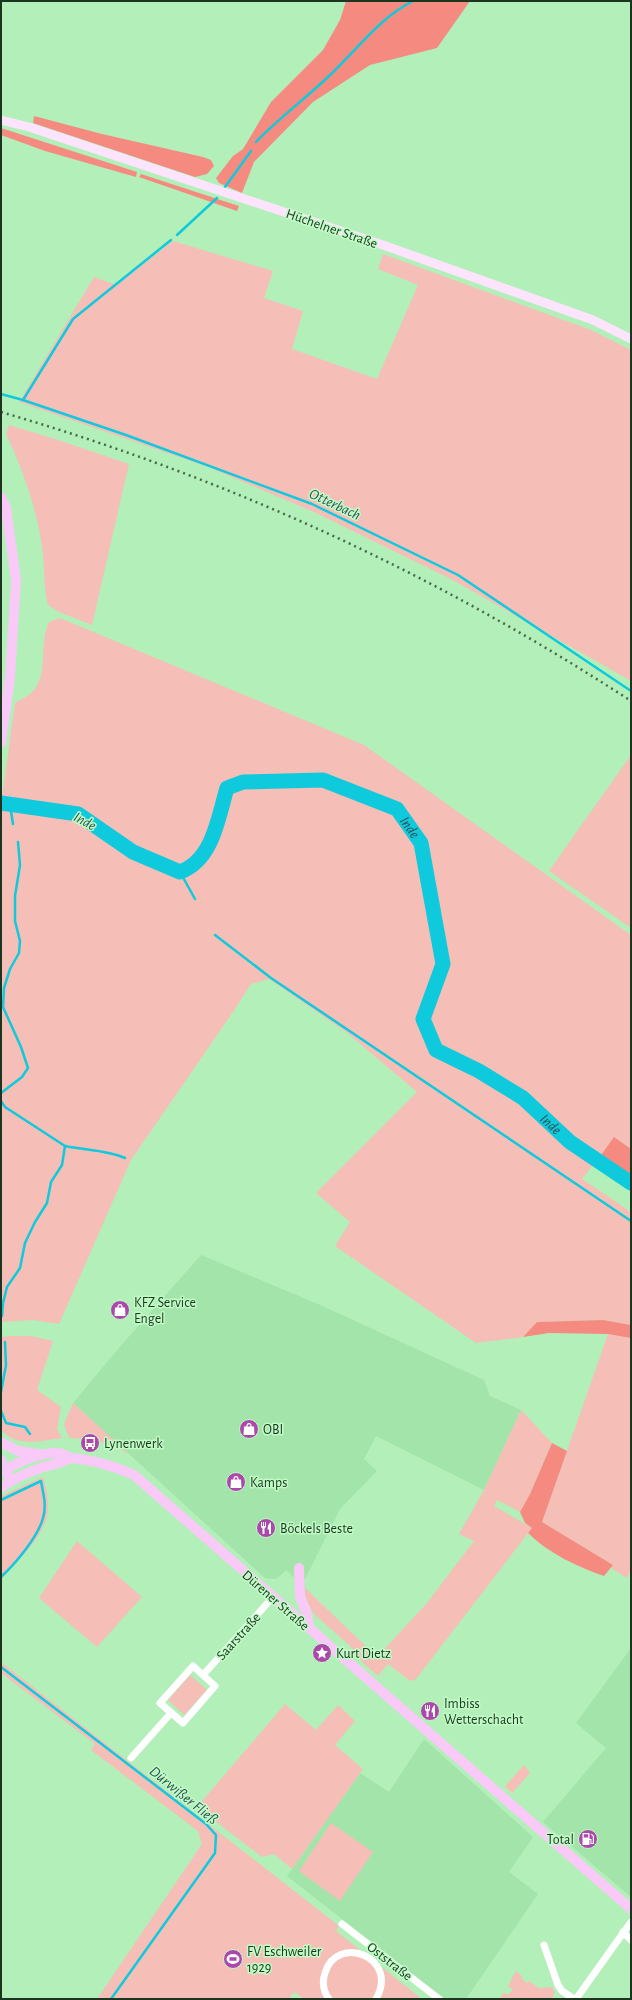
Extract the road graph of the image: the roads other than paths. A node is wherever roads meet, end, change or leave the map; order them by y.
1 (1, 114) edge
2 (1, 120) edge
3 (29, 127) junction
4 (631, 339) edge
5 (1, 497) edge
6 (1, 743) edge
7 (1, 1442) edge
8 (41, 1454) junction
9 (70, 1458) junction
10 (2, 1467) edge
11 (4, 1484) edge
12 (299, 1568) dead end
13 (273, 1597) junction
14 (310, 1629) junction
15 (203, 1675) junction
16 (171, 1713) junction
17 (131, 1758) dead end
18 (631, 1909) edge
19 (631, 1922) edge
20 (342, 1924) dead end
21 (623, 1932) junction
22 (631, 1940) edge
23 (544, 1945) dead end
24 (377, 1950) junction
25 (371, 1959) junction
26 (329, 1999) edge
27 (376, 1999) edge
28 (439, 1999) edge
29 (575, 1999) edge

1 - 3 street, Hüchelner Straße
2 - 3 street, Hüchelner Straße
3 - 4 street, Hüchelner Straße
5 - 6 main road
7 - 8 main road
8 - 9 main road, Dürener Straße
8 - 10 main road, Dürener Straße
9 - 11 main road
9 - 13 main road, Dürener Straße
10 - 11 main road, Dürener Straße
12 - 14 main road
13 - 14 main road, Dürener Straße
13 - 15 street, Saarstraße
14 - 18 main road, Dürener Straße
15 - 16 street
15 - 16 street
16 - 17 street
19 - 21 street
20 - 24 street, Oststraße
21 - 22 street
21 - 29 street
23 - 29 street
24 - 25 street
24 - 28 street, Oststraße
25 - 26 street
25 - 27 street

